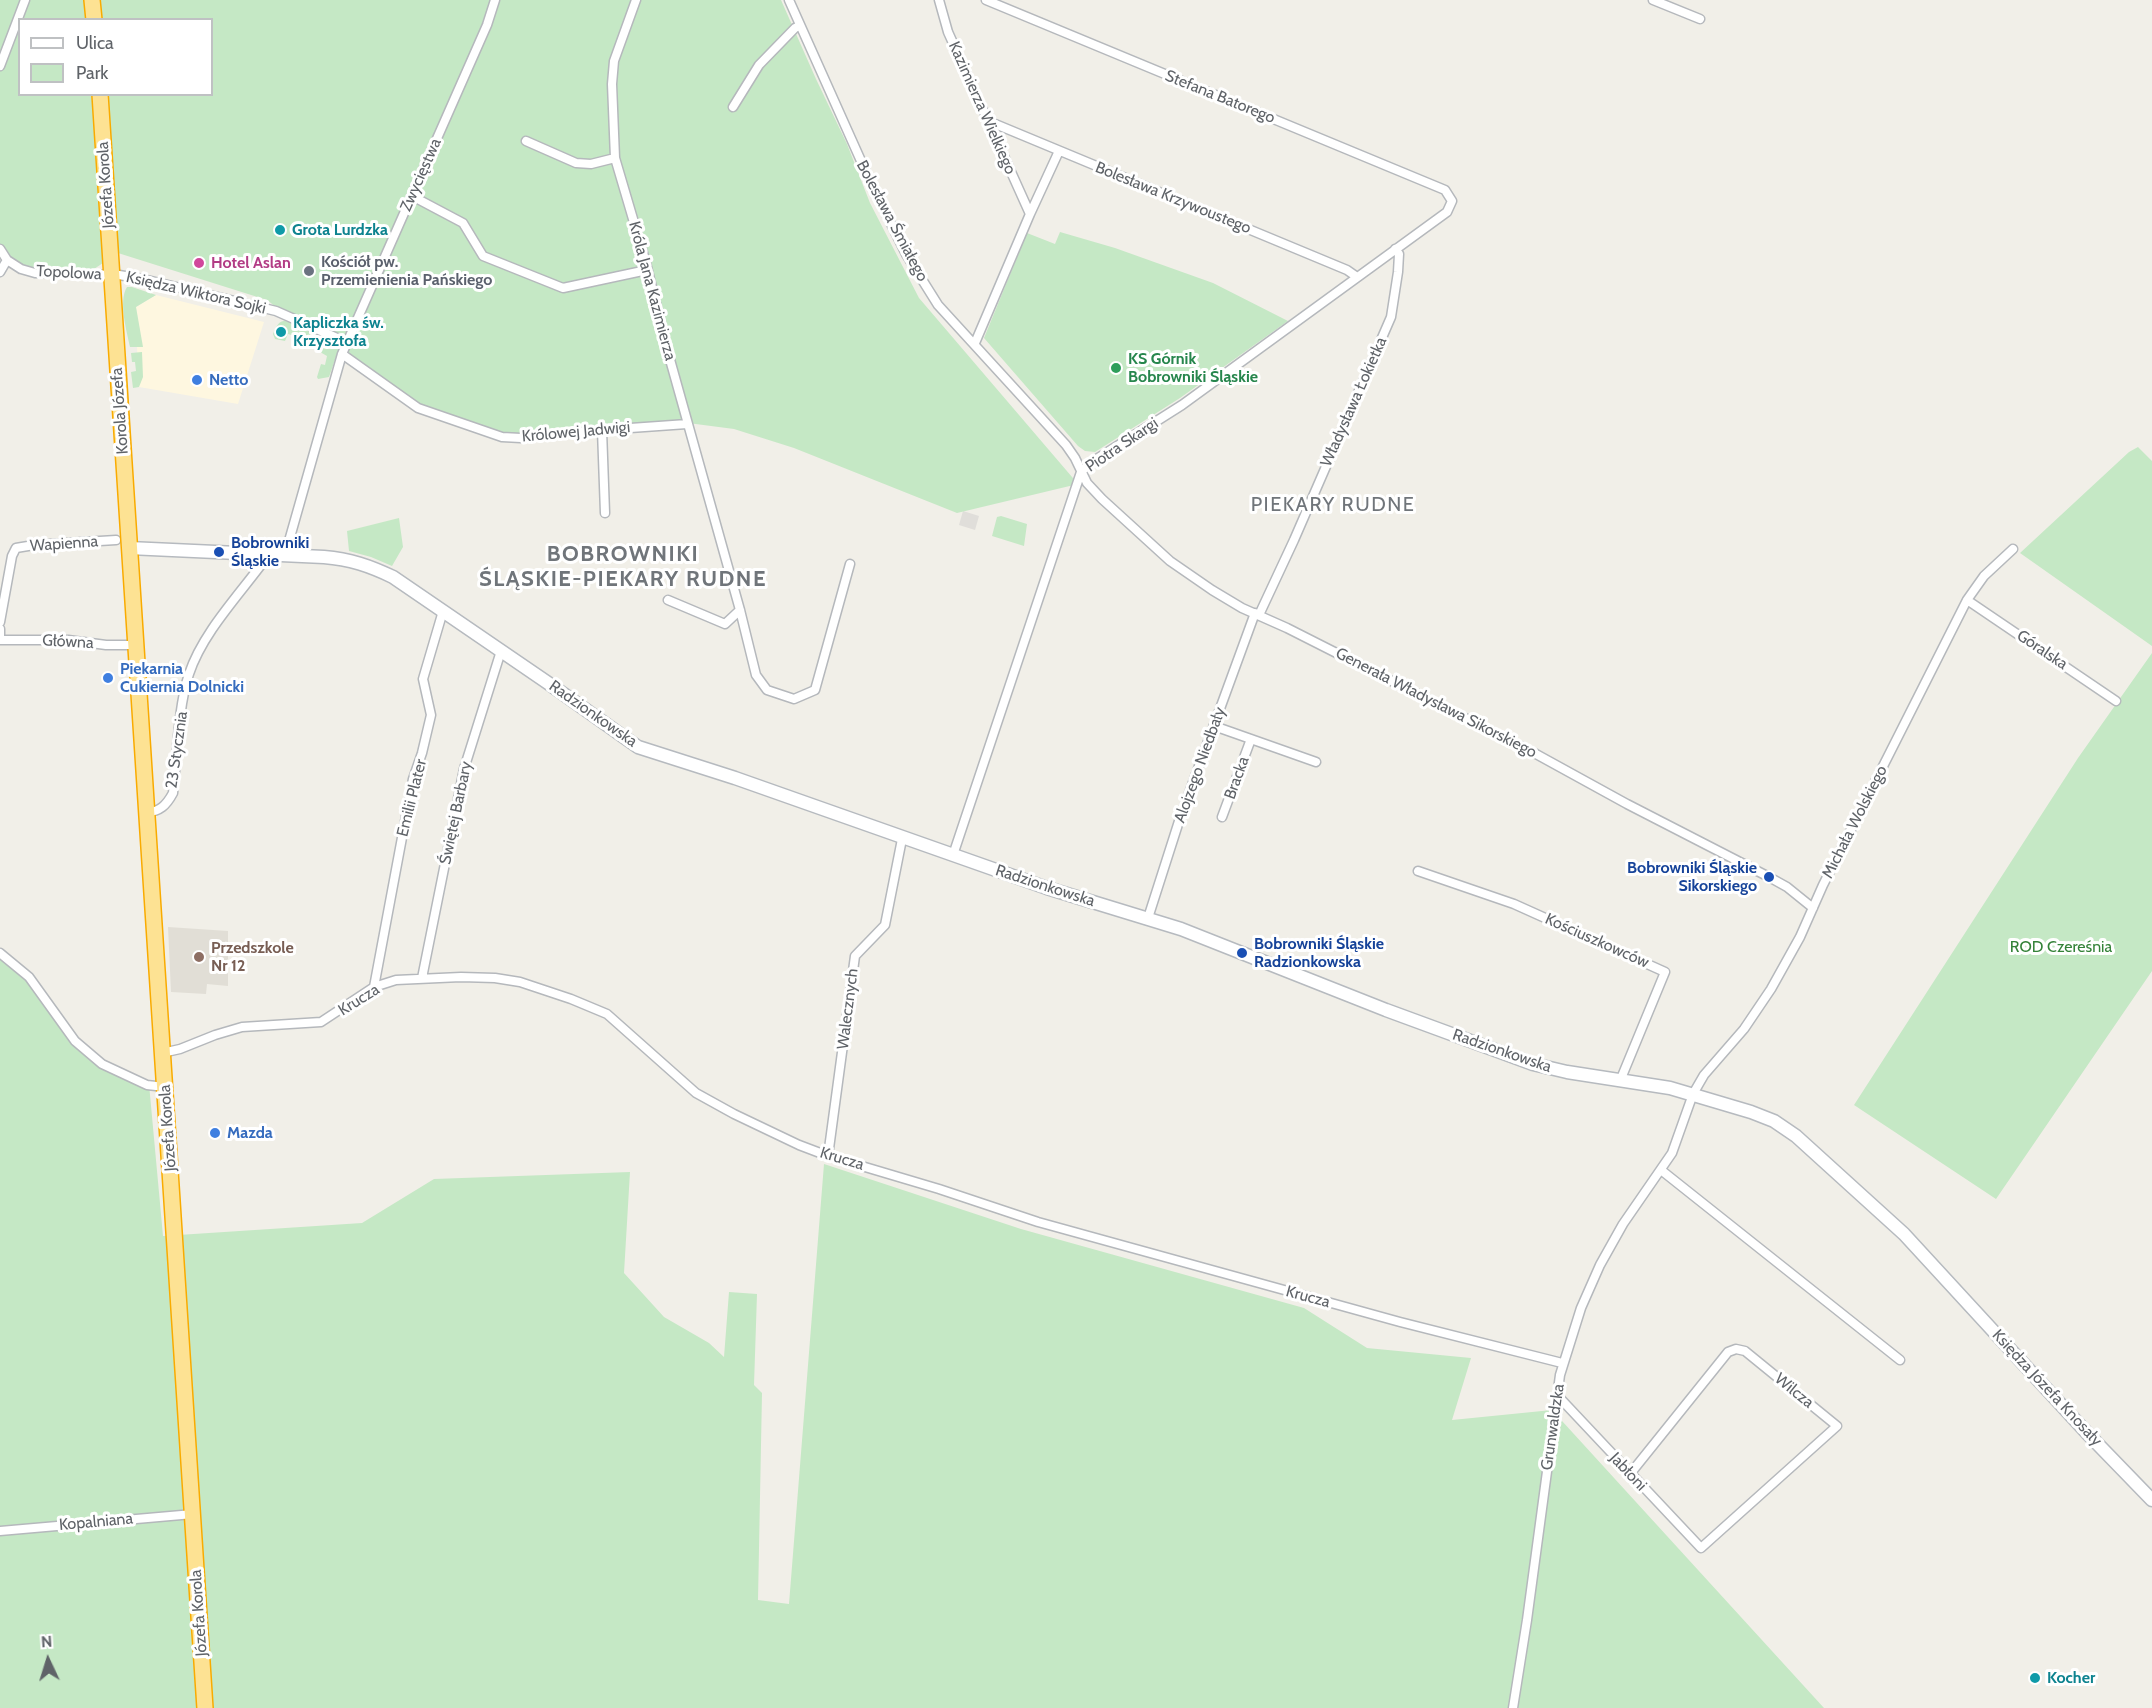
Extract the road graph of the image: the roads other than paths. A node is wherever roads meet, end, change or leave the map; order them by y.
1 (25, 0) edge
2 (92, 0) edge
3 (495, 0) edge
4 (636, 0) edge
5 (789, 0) edge
6 (939, 0) edge
7 (986, 0) edge
8 (1653, 0) edge
9 (18, 18) edge
10 (18, 18) edge
11 (94, 18) edge
12 (1700, 20) dead end
13 (800, 26) junction
14 (0, 66) edge
15 (100, 96) edge
16 (733, 107) dead end
17 (988, 121) junction
18 (526, 141) dead end
19 (1059, 151) junction
20 (615, 158) junction
21 (412, 196) junction
22 (1452, 197) joint
23 (1030, 214) junction
24 (0, 249) edge
25 (1395, 249) junction
26 (7, 260) junction
27 (647, 270) junction
28 (0, 272) edge
29 (112, 275) junction
30 (1356, 277) junction
31 (346, 342) junction
32 (975, 343) junction
33 (342, 354) junction
34 (687, 424) junction
35 (602, 430) junction
36 (1081, 472) junction
37 (605, 513) dead end
38 (122, 544) junction
39 (2013, 549) dead end
40 (269, 554) junction
41 (285, 555) junction
42 (850, 564) dead end
43 (668, 600) dead end
44 (1967, 600) junction
45 (740, 610) junction
46 (443, 611) junction
47 (1257, 614) junction
48 (0, 622) edge
49 (0, 628) edge
50 (0, 640) edge
51 (135, 645) junction
52 (501, 651) junction
53 (2116, 701) dead end
54 (1214, 726) junction
55 (1251, 739) junction
56 (1316, 762) dead end
57 (146, 813) junction
58 (1222, 817) dead end
59 (902, 838) junction
60 (953, 855) junction
61 (1418, 871) dead end
62 (1813, 908) junction
63 (1148, 918) junction
64 (0, 953) edge
65 (422, 978) junction
66 (374, 987) junction
67 (162, 1053) junction
68 (1620, 1081) junction
69 (165, 1087) junction
70 (1693, 1094) junction
71 (828, 1156) junction
72 (1661, 1170) junction
73 (1943, 1275) joint
74 (1900, 1360) dead end
75 (1562, 1363) junction
76 (1557, 1395) junction
77 (1629, 1474) junction
78 (2152, 1500) edge
79 (193, 1514) junction
80 (0, 1532) edge
81 (1701, 1548) joint
82 (205, 1708) edge
83 (1513, 1708) edge

1 - 10 street
2 - 11 highway
3 - 21 street, Zwycięstwa
4 - 20 street, Króla Jana Kazimierza
5 - 13 street, Bolesława Śmiałego
6 - 17 street, Kazimierza Wielkiego
7 - 22 street, Stefana Batorego
8 - 12 street
9 - 14 street
13 - 16 street
13 - 32 street, Bolesława Śmiałego
15 - 29 highway, Józefa Korola
17 - 19 street, Bolesława Krzywoustego
17 - 23 street, Kazimierza Wielkiego
18 - 20 street
19 - 23 street
19 - 30 street, Bolesława Krzywoustego
20 - 27 street, Króla Jana Kazimierza
21 - 27 street
21 - 31 street, Zwycięstwa
22 - 25 street, Piotra Skargi
23 - 32 street
24 - 26 street
25 - 30 street, Piotra Skargi
25 - 47 street, Władysława Łokietka
26 - 28 street
26 - 29 street, Topolowa
27 - 34 street, Króla Jana Kazimierza
29 - 31 street, Księdza Wiktora Sojki
29 - 38 highway, Korola Józefa
30 - 36 street, Piotra Skargi
31 - 33 street, Zwycięstwa
32 - 36 street, Bolesława Śmiałego
33 - 35 street, Królowej Jadwigi
33 - 41 street, Zwycięstwa
34 - 35 street, Królowej Jadwigi
34 - 45 street, Króla Jana Kazimierza
35 - 37 street
36 - 47 street, Generała Władysława Sikorskiego
36 - 60 street, Piotra Skargi
38 - 40 street, Radzionkowska
38 - 48 street, Wapienna
38 - 51 highway, Józefa Korola
39 - 44 street, Michała Wolskiego
40 - 41 street, Radzionkowska
40 - 57 street, 23 Stycznia
41 - 46 street, Radzionkowska
42 - 45 street, Króla Jana Kazimierza
43 - 45 street
44 - 53 street, Góralska
44 - 62 street, Michała Wolskiego
46 - 52 street, Radzionkowska
46 - 66 street, Emilii Plater
47 - 54 street, Alojzego Niedbały
47 - 62 street, Generała Władysława Sikorskiego
49 - 50 street
50 - 51 street, Główna
51 - 57 highway, Józefa Korola
52 - 59 street, Radzionkowska
52 - 65 street, Świętej Barbary
54 - 55 street, Bracka
54 - 63 street, Alojzego Niedbały
55 - 56 street, Bracka
55 - 58 street, Bracka
57 - 67 highway, Józefa Korola
59 - 60 street, Radzionkowska
59 - 71 street, Walecznych
60 - 63 street, Radzionkowska
61 - 68 street, Kościuszkowców
62 - 70 street, Michała Wolskiego
63 - 68 street, Radzionkowska
64 - 69 street
65 - 66 street, Krucza
65 - 71 street, Krucza
66 - 67 street, Krucza
67 - 69 highway, Józefa Korola
68 - 70 street, Radzionkowska
69 - 79 highway, Józefa Korola
70 - 72 street, Grunwaldzka
70 - 73 street, Radzionkowska
71 - 75 street, Krucza
72 - 74 street
72 - 75 street, Grunwaldzka
73 - 78 street, Księdza Józefa Knosały
75 - 76 street, Grunwaldzka
76 - 77 street, Jabłoni
76 - 83 street, Grunwaldzka
77 - 81 street, Jabłoni
77 - 81 street, Wilcza
79 - 80 street, Kopalniana
79 - 82 highway, Józefa Korola

